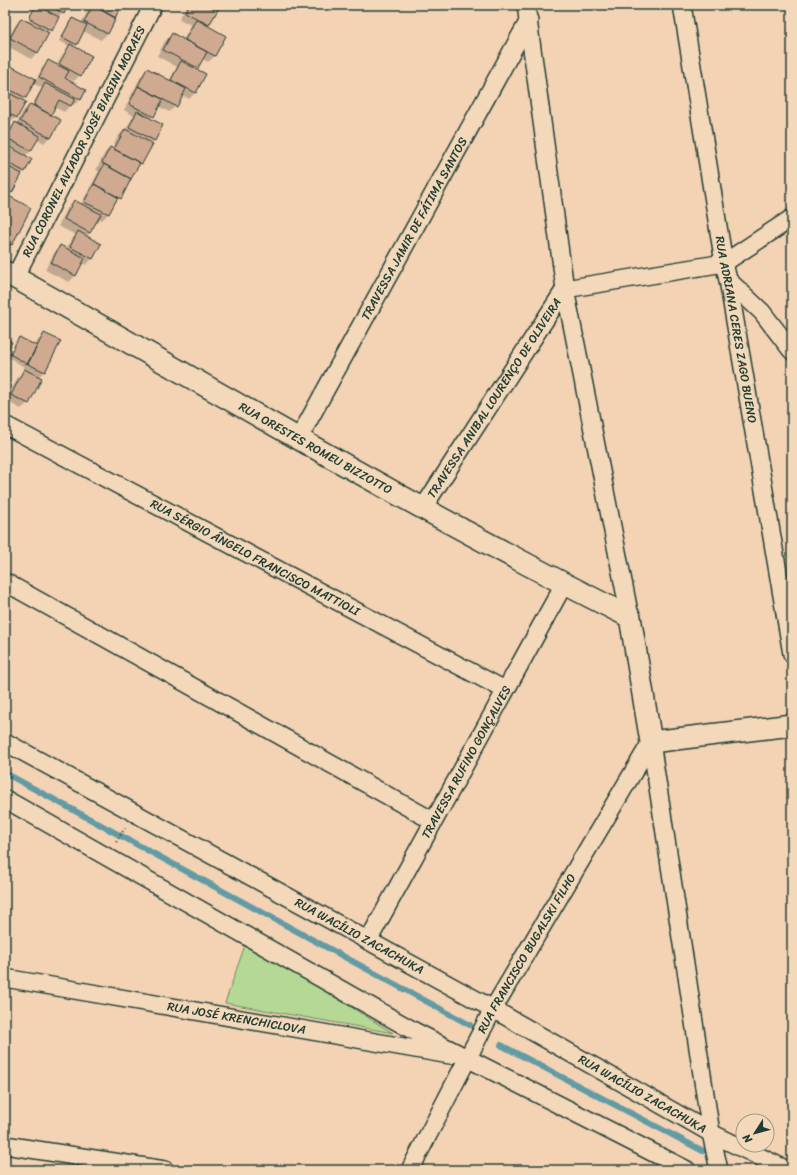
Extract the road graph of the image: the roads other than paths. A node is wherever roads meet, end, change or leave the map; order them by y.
1 (153, 5) edge
2 (682, 5) edge
3 (527, 12) edge
4 (792, 218) edge
5 (724, 263) junction
6 (10, 274) edge
7 (728, 280) junction
8 (565, 288) junction
9 (792, 351) edge
10 (5, 425) edge
11 (300, 438) junction
12 (423, 508) junction
13 (5, 582) edge
14 (564, 584) junction
15 (630, 617) junction
16 (792, 654) edge
17 (505, 690) junction
18 (792, 725) edge
19 (5, 742) edge
20 (651, 742) junction
21 (5, 799) edge
22 (433, 821) junction
23 (368, 941) junction
24 (5, 978) edge
25 (493, 1009) junction
26 (468, 1058) junction
27 (711, 1133) junction
28 (5, 1145) edge
29 (165, 1170) edge
30 (410, 1170) edge
31 (687, 1170) edge
32 (719, 1170) edge
33 (787, 1170) edge

1 - 6 street, RUA CORONEL AVIADOR JOSÉ BIAGINI MORAES
2 - 5 street, RUA ADRIANA CERES ZAGO BUENO
3 - 8 street
3 - 11 street, TRAVESSA JAMIR DE FÁTIMA SANTOS
4 - 5 street
5 - 7 street, RUA ADRIANA CERES ZAGO BUENO
5 - 8 street
6 - 11 street, RUA ORESTES ROMEU BIZZOTTO
7 - 9 street
7 - 16 street, RUA ADRIANA CERES ZAGO BUENO
8 - 12 street, TRAVESSA ANIBAL LOURENÇO DE OLIVEIRA
8 - 15 street
10 - 17 street, RUA SÉRGIO ÂNGELO FRANCISCO MATTIOLI
11 - 12 street, RUA ORESTES ROMEU BIZZOTTO
12 - 14 street, RUA ORESTES ROMEU BIZZOTTO
13 - 22 street
14 - 15 street, RUA ORESTES ROMEU BIZZOTTO
14 - 17 street, TRAVESSA RUFINO GONÇALVES
15 - 20 street
17 - 22 street, TRAVESSA RUFINO GONÇALVES
18 - 20 street
19 - 23 street, RUA WACÍLIO ZACACHUKA
20 - 25 street, RUA FRANCISCO BUGALSKI FILHO
20 - 27 street
21 - 26 street
22 - 23 street, TRAVESSA RUFINO GONÇALVES
23 - 25 street, RUA WACÍLIO ZACACHUKA
24 - 26 street, RUA JOSÉ KRENCHICLOVA
25 - 26 street, RUA FRANCISCO BUGALSKI FILHO
25 - 27 street, RUA WACÍLIO ZACACHUKA
26 - 30 street, RUA FRANCISCO BUGALSKI FILHO
26 - 31 street
27 - 32 street
27 - 33 street, RUA WACÍLIO ZACACHUKA
28 - 29 street

